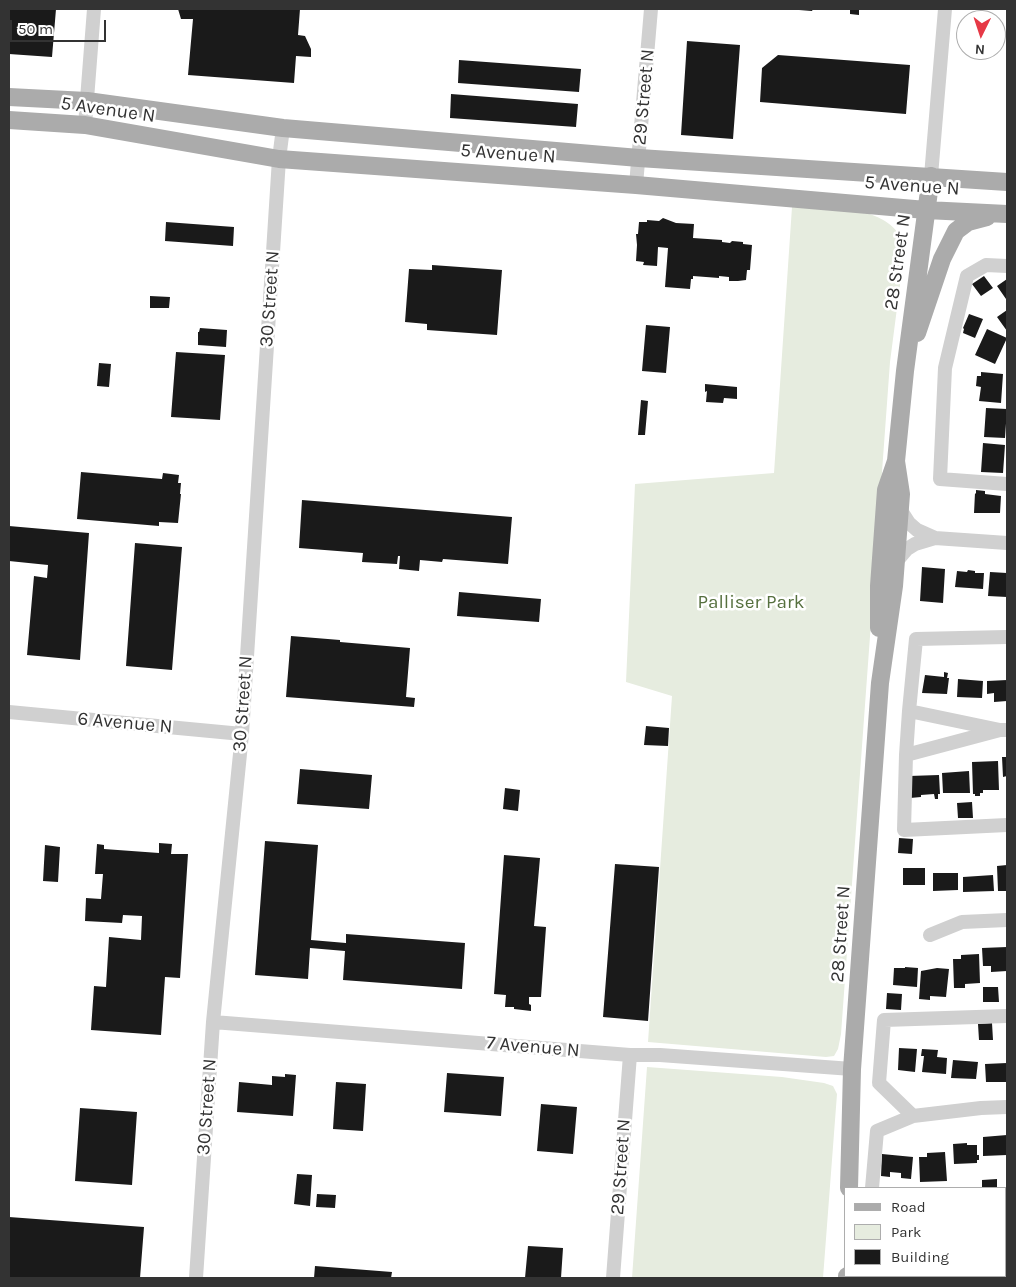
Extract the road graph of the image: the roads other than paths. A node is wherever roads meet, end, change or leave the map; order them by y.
1 (94, 9) edge
2 (651, 9) edge
3 (945, 9) edge
4 (9, 97) edge
5 (87, 101) junction
6 (9, 120) edge
7 (85, 125) junction
8 (283, 128) junction
9 (639, 158) junction
10 (278, 159) junction
11 (931, 176) junction
12 (1007, 182) edge
13 (636, 185) junction
14 (926, 210) junction
15 (1005, 214) edge
16 (1007, 266) edge
17 (904, 371) junction
18 (896, 461) junction
19 (1007, 484) edge
20 (900, 509) junction
21 (935, 538) junction
22 (1007, 543) edge
23 (896, 562) junction
24 (1007, 637) edge
25 (880, 683) junction
26 (9, 712) edge
27 (909, 712) junction
28 (1004, 730) edge
29 (242, 734) junction
30 (906, 755) junction
31 (1007, 825) edge
32 (1007, 920) edge
33 (930, 935) dead end
34 (1007, 1016) edge
35 (213, 1022) junction
36 (630, 1055) junction
37 (852, 1070) junction
38 (1007, 1107) edge
39 (913, 1116) junction
40 (850, 1187) edge
41 (872, 1187) edge
42 (196, 1278) edge
43 (613, 1278) edge

1 - 5 street
2 - 9 street, 29 Street N
3 - 11 street, 28 Street N
4 - 5 main road, 5 Avenue N
5 - 7 street
5 - 8 main road, 5 Avenue N
6 - 7 main road, 5 Avenue N
7 - 10 main road, 5 Avenue N
8 - 9 main road, 5 Avenue N
8 - 10 street, 30 Street N
9 - 11 main road, 5 Avenue N
9 - 13 street, 29 Street N
10 - 13 main road, 5 Avenue N
10 - 29 street, 30 Street N
11 - 12 main road, 5 Avenue N
11 - 14 main road, 28 Street N
13 - 14 main road, 5 Avenue N
14 - 15 main road, 5 Avenue N
14 - 17 main road, 28 Street N
15 - 17 main road
16 - 19 street
17 - 18 main road, 28 Street N
18 - 20 main road, 28 Street N
18 - 25 main road, 28 Street N
20 - 21 street
20 - 23 main road, 28 Street N
21 - 22 street
21 - 23 street
23 - 25 main road, 28 Street N
24 - 27 street
25 - 37 main road, 28 Street N
26 - 29 street, 6 Avenue N
27 - 28 street
27 - 30 street
28 - 30 street
29 - 35 street, 30 Street N
30 - 31 street
32 - 33 street
34 - 39 street
35 - 36 street, 7 Avenue N
35 - 42 street, 30 Street N
36 - 37 street, 7 Avenue N
36 - 43 street, 29 Street N
37 - 40 main road, 28 Street N
38 - 39 street
39 - 41 street

